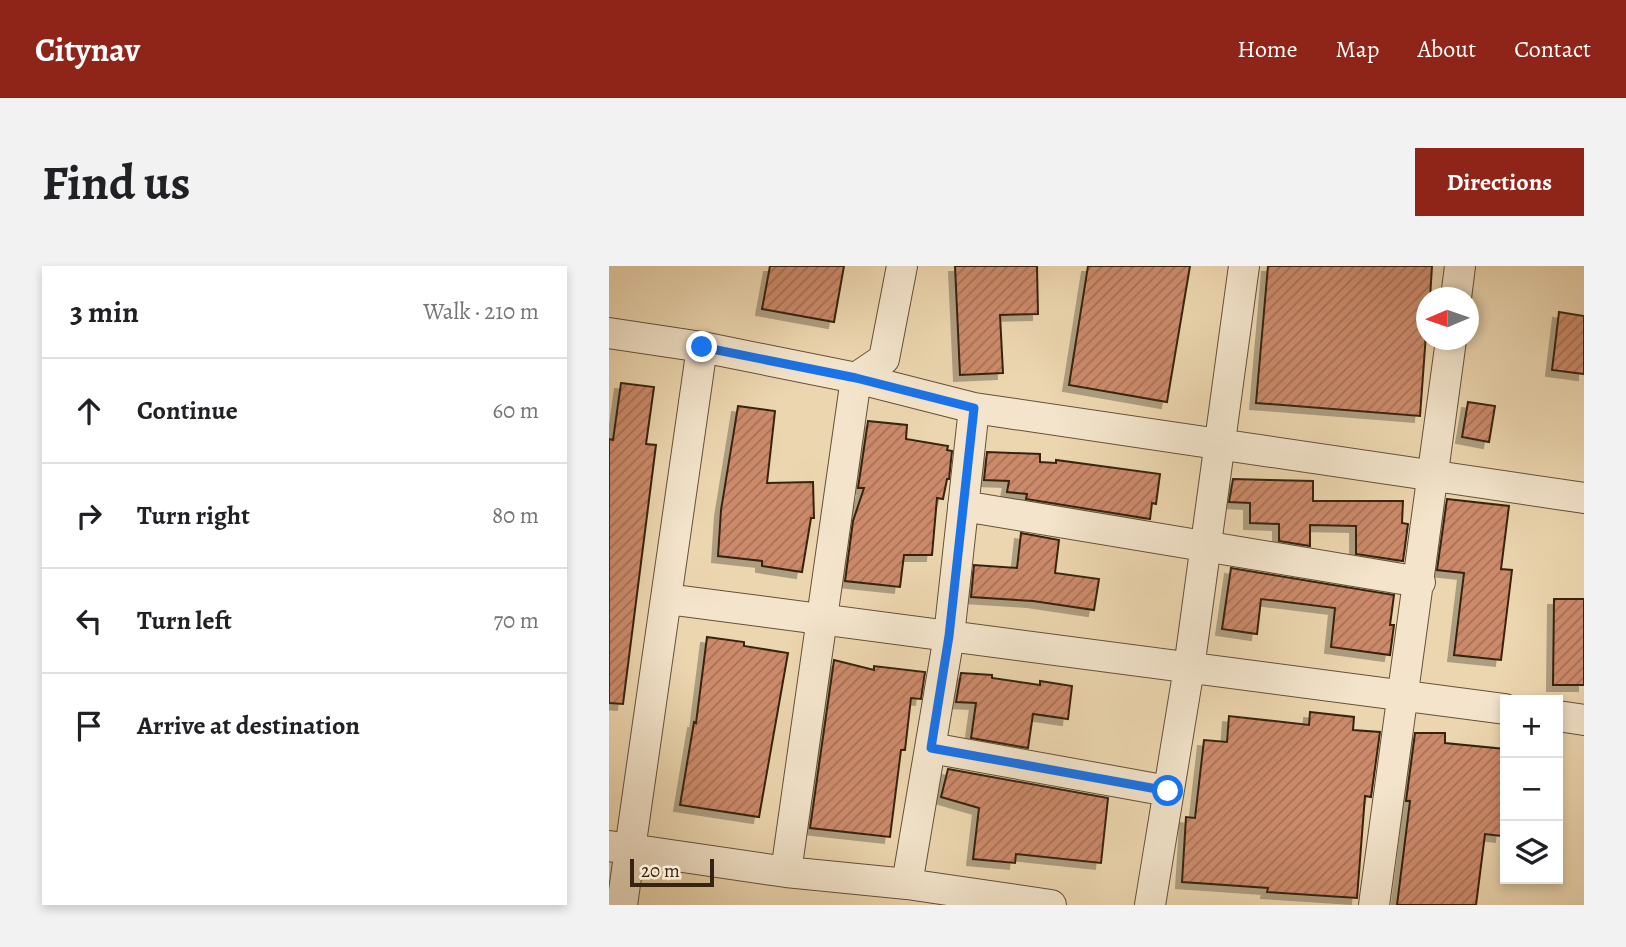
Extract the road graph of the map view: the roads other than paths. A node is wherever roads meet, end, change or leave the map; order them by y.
1 (902, 266) edge
2 (1244, 266) edge
3 (1460, 266) edge
4 (1457, 287) edge
5 (609, 333) edge
6 (702, 347) junction
7 (1450, 350) edge
8 (856, 378) junction
9 (974, 408) junction
10 (1220, 446) junction
11 (1434, 475) junction
12 (1584, 498) edge
13 (963, 506) junction
14 (1204, 547) junction
15 (1420, 582) junction
16 (667, 599) junction
17 (822, 620) junction
18 (949, 636) junction
19 (1189, 668) junction
20 (1403, 695) junction
21 (1500, 708) edge
22 (1563, 717) edge
23 (1584, 720) edge
24 (931, 748) junction
25 (1168, 791) junction
26 (620, 848) edge
27 (786, 872) junction
28 (907, 884) junction
29 (622, 905) edge
30 (1051, 905) edge
31 (1150, 905) edge
32 (1374, 905) edge

1 - 8 street
2 - 10 street
3 - 4 street
5 - 6 street
6 - 8 street
6 - 16 street
7 - 11 street
8 - 9 street
8 - 17 street
9 - 10 street
9 - 13 street
10 - 11 street
10 - 14 street
11 - 12 street
11 - 15 street
13 - 14 street
13 - 18 street
14 - 15 street
14 - 19 street
15 - 20 street
16 - 17 street
16 - 26 street
17 - 18 street
17 - 27 street
18 - 19 street
18 - 24 street
19 - 20 street
19 - 25 street
20 - 21 street
20 - 32 street
22 - 23 street
24 - 25 street
24 - 28 street
25 - 31 street
26 - 27 street
26 - 29 street
27 - 28 street
28 - 30 street

